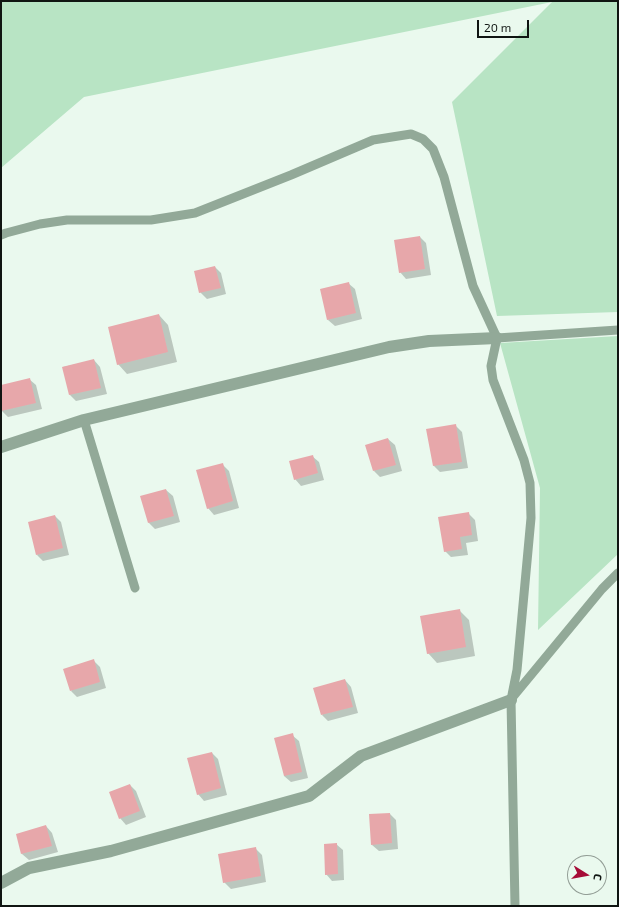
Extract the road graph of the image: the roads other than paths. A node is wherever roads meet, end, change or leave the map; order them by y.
1 (1, 235) edge
2 (618, 330) edge
3 (497, 338) junction
4 (84, 420) junction
5 (1, 447) edge
6 (618, 573) edge
7 (135, 588) dead end
8 (511, 700) junction
9 (1, 883) edge
10 (515, 906) edge

1 - 3 lane
2 - 3 lane
3 - 4 street
3 - 8 lane
4 - 5 street
4 - 7 lane
6 - 8 lane
8 - 9 street
8 - 10 lane

